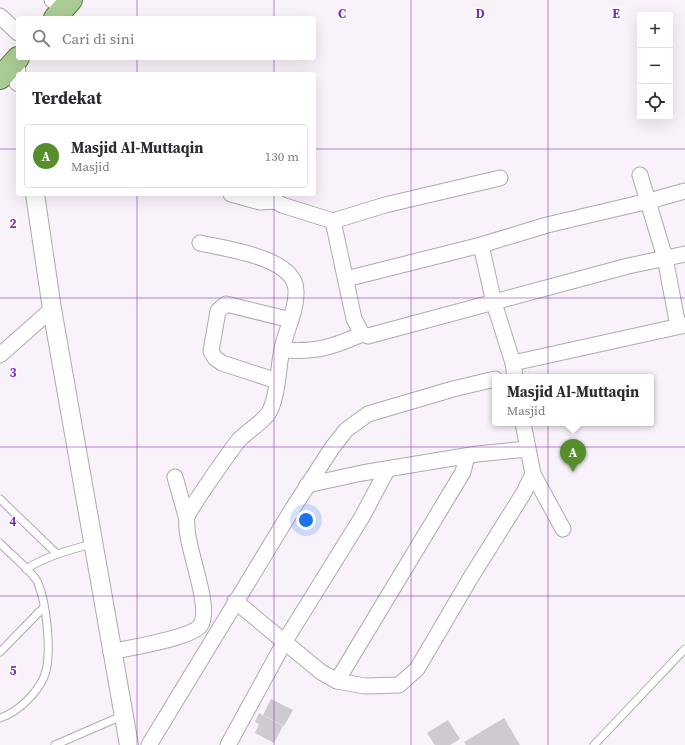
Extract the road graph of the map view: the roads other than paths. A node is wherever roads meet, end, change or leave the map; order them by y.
1 (0, 16) edge
2 (16, 31) edge
3 (17, 67) edge
4 (0, 78) edge
5 (640, 175) dead end
6 (500, 178) dead end
7 (685, 191) edge
8 (35, 196) edge
9 (238, 196) edge
10 (273, 198) edge
11 (649, 201) junction
12 (333, 221) junction
13 (200, 243) dead end
14 (481, 245) junction
15 (685, 254) edge
16 (665, 258) junction
17 (346, 279) junction
18 (494, 302) junction
19 (52, 309) junction
20 (291, 320) junction
21 (682, 325) edge
22 (362, 334) junction
23 (282, 350) junction
24 (0, 355) edge
25 (512, 373) edge
26 (492, 380) edge
27 (276, 381) junction
28 (523, 426) edge
29 (527, 449) junction
30 (467, 456) junction
31 (387, 470) junction
32 (533, 474) junction
33 (176, 477) dead end
34 (307, 486) junction
35 (0, 499) edge
36 (186, 516) junction
37 (563, 529) dead end
38 (0, 543) edge
39 (92, 544) junction
40 (56, 553) junction
41 (26, 569) junction
42 (235, 601) junction
43 (44, 607) junction
44 (285, 641) junction
45 (685, 649) edge
46 (0, 652) edge
47 (111, 652) junction
48 (337, 681) junction
49 (124, 715) junction
50 (0, 718) edge
51 (55, 745) edge
52 (129, 745) edge
53 (149, 745) edge
54 (228, 745) edge
55 (594, 745) edge

1 - 2 street
3 - 4 main road
5 - 11 street
6 - 12 street
7 - 11 street
8 - 19 street
9 - 10 street
10 - 12 street
11 - 14 street
11 - 16 street
12 - 17 street
13 - 20 street
14 - 17 street
14 - 18 street
15 - 16 street
16 - 18 street
16 - 21 street
17 - 22 street
18 - 22 street
18 - 25 street
19 - 24 street
19 - 39 street
20 - 23 street
20 - 27 street
21 - 25 street
22 - 23 street
23 - 27 street
26 - 34 street
27 - 36 street
28 - 29 street
29 - 30 street
29 - 32 street
30 - 31 street
30 - 48 street
31 - 34 street
31 - 44 street
32 - 37 street
32 - 48 street
33 - 36 street
34 - 42 street
35 - 40 lane
36 - 47 street
38 - 41 lane
39 - 40 lane
39 - 47 street
40 - 41 lane
41 - 43 lane
42 - 44 street
42 - 53 street
43 - 46 lane
43 - 50 lane
44 - 48 street
44 - 54 street
45 - 55 lane
47 - 49 street
49 - 51 lane
49 - 52 street

